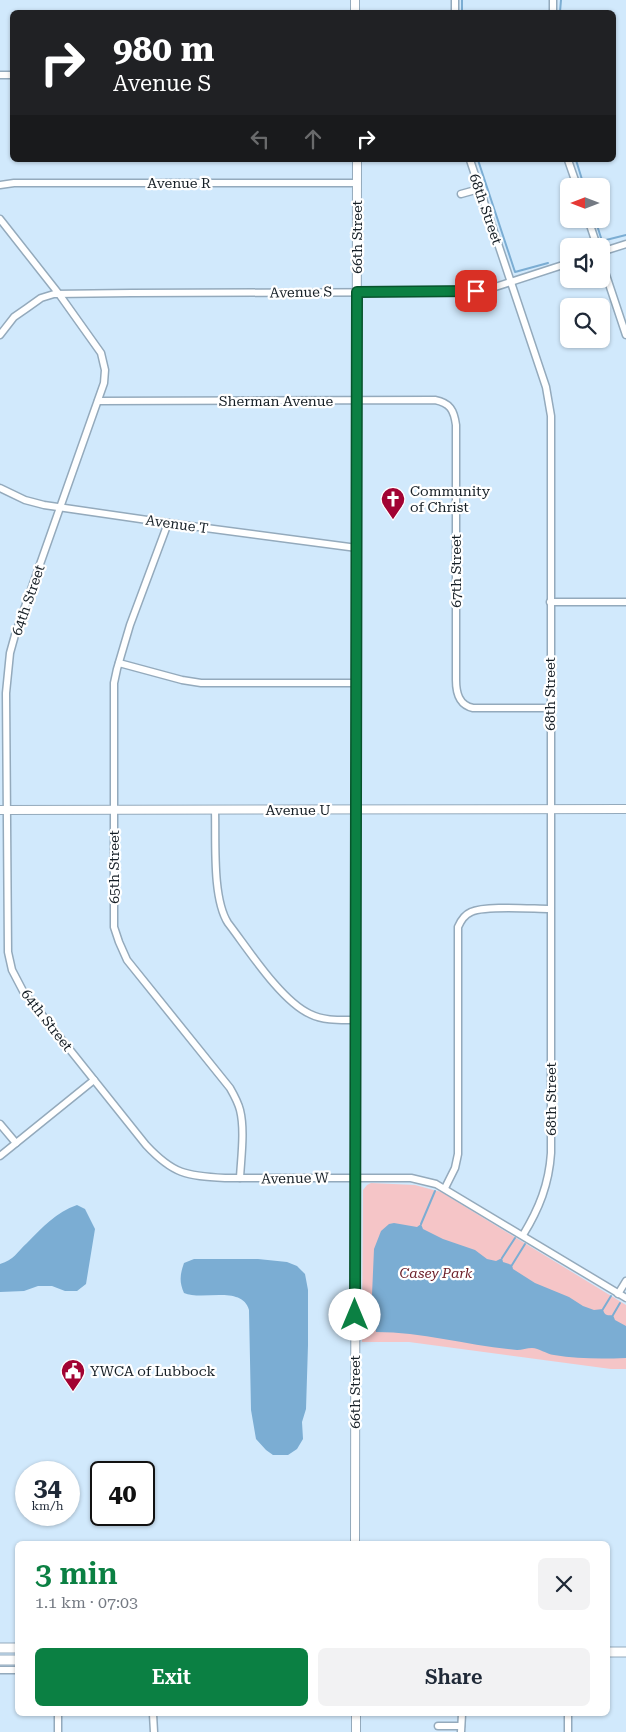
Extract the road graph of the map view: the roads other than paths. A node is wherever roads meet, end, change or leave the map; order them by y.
1 (357, 162) edge
2 (471, 162) edge
3 (569, 162) edge
4 (574, 178) edge
5 (357, 183) junction
6 (0, 185) edge
7 (479, 188) junction
8 (461, 194) dead end
9 (0, 219) edge
10 (626, 244) edge
11 (610, 249) edge
12 (560, 266) edge
13 (511, 282) junction
14 (610, 287) edge
15 (357, 292) junction
16 (59, 294) junction
17 (0, 335) edge
18 (626, 335) edge
19 (357, 400) junction
20 (98, 401) junction
21 (451, 407) joint
22 (0, 488) edge
23 (60, 508) junction
24 (168, 524) junction
25 (357, 548) junction
26 (550, 602) junction
27 (626, 602) edge
28 (119, 663) junction
29 (357, 683) junction
30 (550, 708) junction
31 (550, 809) junction
32 (626, 809) edge
33 (3, 810) edge
34 (114, 810) junction
35 (214, 810) junction
36 (357, 810) junction
37 (550, 909) junction
38 (355, 1020) junction
39 (94, 1080) junction
40 (0, 1124) edge
41 (16, 1143) junction
42 (0, 1156) edge
43 (355, 1177) junction
44 (240, 1178) junction
45 (445, 1188) junction
46 (523, 1235) junction
47 (626, 1281) edge
48 (618, 1294) junction
49 (626, 1298) edge
50 (355, 1541) edge
51 (0, 1648) edge
52 (15, 1648) edge
53 (610, 1652) edge
54 (626, 1652) edge
55 (0, 1660) edge
56 (15, 1660) edge
57 (0, 1670) edge
58 (15, 1670) edge
59 (58, 1716) edge
60 (153, 1716) edge
61 (356, 1716) edge
62 (462, 1716) edge
63 (568, 1716) edge
64 (438, 1726) dead end
65 (461, 1729) edge
66 (58, 1732) edge
67 (154, 1732) edge
68 (356, 1732) edge
69 (568, 1732) edge

1 - 5 street, 66th Street
2 - 7 street, 68th Street
3 - 4 street
5 - 6 street, Avenue R
5 - 15 street, 66th Street
7 - 8 street
7 - 13 street, 68th Street
9 - 16 street, 64th Street
10 - 11 street
12 - 13 street, Avenue S
13 - 15 street, Avenue S
13 - 26 street, 68th Street
14 - 18 street
15 - 16 street, Avenue S
15 - 19 street, 66th Street
16 - 17 street, Avenue S
16 - 20 street, 64th Street
19 - 20 street, Sherman Avenue
19 - 21 street, Sherman Avenue
19 - 25 street, 66th Street
20 - 23 street, 64th Street
21 - 30 street, 67th Street
22 - 23 street, Avenue T
23 - 24 street, Avenue T
23 - 33 street, 64th Street
24 - 25 street, Avenue T
24 - 28 street, 65th Street
25 - 29 street, 66th Street
26 - 27 street
26 - 30 street, 68th Street
28 - 29 street
28 - 34 street, 65th Street
29 - 36 street, 66th Street
30 - 31 street, 68th Street
31 - 32 street, Avenue U
31 - 36 street, Avenue U
31 - 37 street, 68th Street
33 - 34 street, Avenue U
33 - 39 street, 64th Street
34 - 35 street, Avenue U
34 - 44 street, 65th Street
35 - 36 street, Avenue U
35 - 38 street
36 - 38 street, 66th Street
37 - 45 street
37 - 46 street, 68th Street
38 - 43 street, 66th Street
39 - 41 street
39 - 44 street, Avenue W
40 - 41 street
41 - 42 street
43 - 44 street, Avenue W
43 - 45 street, Avenue W
43 - 50 street, 66th Street
45 - 46 street, Avenue W
46 - 48 street, Avenue W
47 - 48 street
48 - 49 street, Avenue W
51 - 52 main road
53 - 54 main road
55 - 56 main road
57 - 58 street
59 - 66 street
60 - 67 street
61 - 68 street
62 - 65 street
63 - 69 street
64 - 65 street

